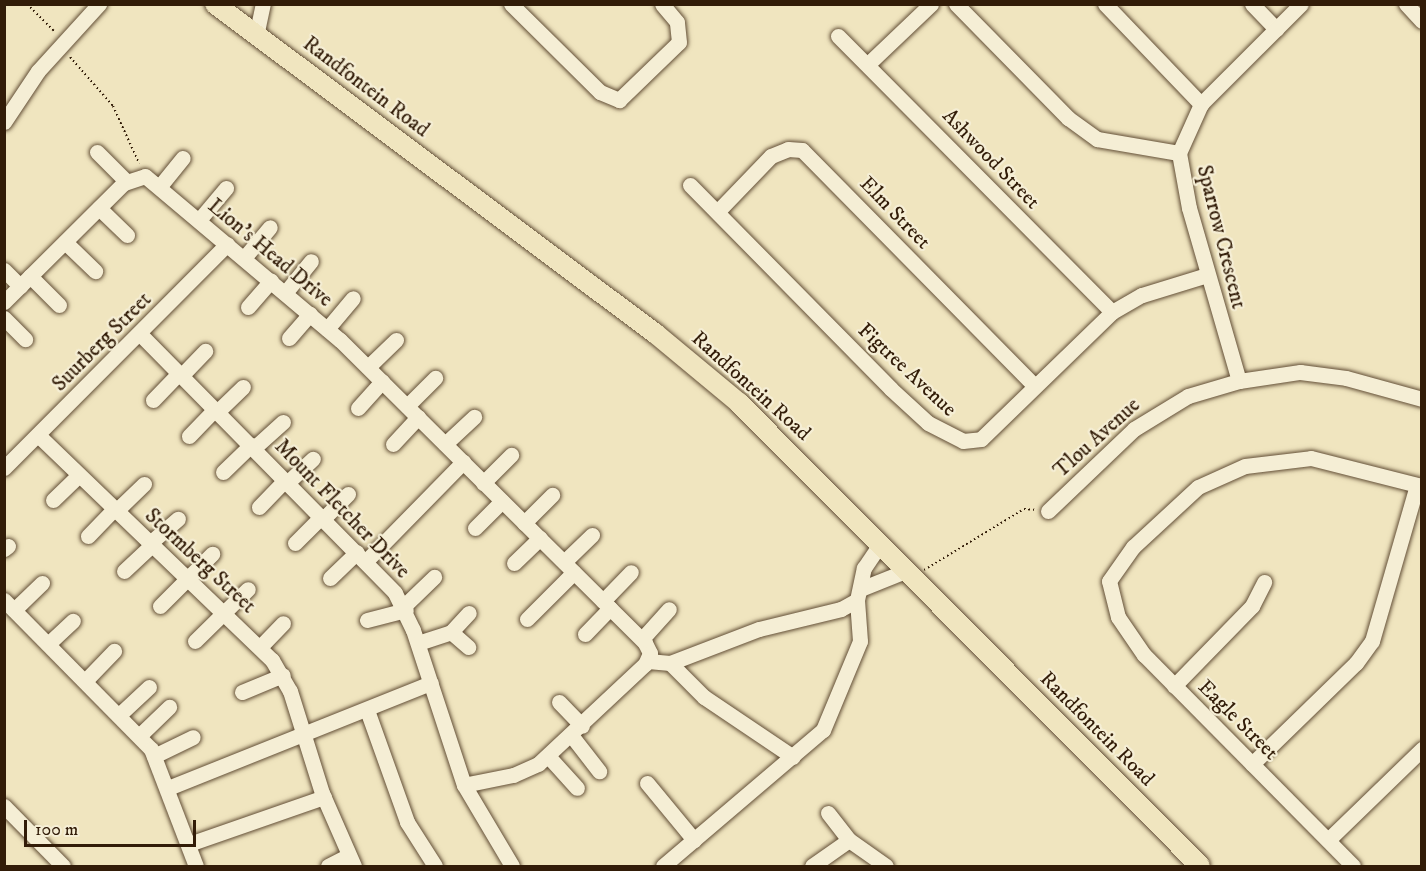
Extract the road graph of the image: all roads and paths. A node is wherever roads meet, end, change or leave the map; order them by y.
1 (27, 4) edge
2 (99, 4) edge
3 (215, 4) edge
4 (263, 4) edge
5 (511, 4) edge
6 (662, 4) edge
7 (931, 4) edge
8 (956, 4) edge
9 (1105, 4) edge
10 (1252, 4) edge
11 (1301, 4) edge
12 (1406, 4) edge
13 (1422, 21) edge
14 (1276, 29) junction
15 (256, 36) junction
16 (838, 36) dead end
17 (62, 43) junction
18 (868, 64) junction
19 (1201, 104) junction
20 (4, 122) edge
21 (97, 152) dead end
22 (1179, 153) junction
23 (183, 158) dead end
24 (142, 175) junction
25 (126, 181) junction
26 (690, 185) dead end
27 (160, 186) junction
28 (226, 188) dead end
29 (99, 208) junction
30 (718, 211) junction
31 (199, 220) junction
32 (270, 228) dead end
33 (127, 236) dead end
34 (65, 242) junction
35 (227, 244) junction
36 (244, 258) junction
37 (312, 261) dead end
38 (4, 270) edge
39 (95, 271) dead end
40 (1207, 275) junction
41 (25, 281) junction
42 (271, 281) junction
43 (285, 292) junction
44 (353, 298) dead end
45 (4, 302) edge
46 (59, 304) dead end
47 (248, 307) dead end
48 (1112, 312) junction
49 (310, 314) junction
50 (4, 318) edge
51 (327, 329) junction
52 (140, 334) junction
53 (289, 338) dead end
54 (25, 339) dead end
55 (396, 340) dead end
56 (205, 351) dead end
57 (368, 367) junction
58 (180, 374) junction
59 (435, 378) dead end
60 (382, 381) junction
61 (1239, 381) junction
62 (1034, 384) junction
63 (243, 387) dead end
64 (1422, 399) edge
65 (153, 400) dead end
66 (407, 406) junction
67 (358, 408) dead end
68 (216, 410) junction
69 (418, 417) junction
70 (474, 417) dead end
71 (283, 422) dead end
72 (38, 435) junction
73 (189, 436) dead end
74 (393, 444) dead end
75 (445, 444) junction
76 (252, 447) junction
77 (511, 455) dead end
78 (313, 459) dead end
79 (463, 462) junction
80 (4, 468) edge
81 (223, 472) dead end
82 (79, 475) junction
83 (286, 481) junction
84 (483, 483) junction
85 (144, 484) dead end
86 (1419, 485) edge
87 (348, 494) dead end
88 (552, 495) dead end
89 (53, 500) dead end
90 (502, 501) junction
91 (259, 507) dead end
92 (115, 510) junction
93 (1048, 511) joint
94 (322, 517) junction
95 (178, 519) dead end
96 (524, 523) junction
97 (475, 528) dead end
98 (592, 535) dead end
99 (88, 536) dead end
100 (540, 538) junction
101 (295, 543) dead end
102 (881, 543) junction
103 (151, 544) junction
104 (212, 554) dead end
105 (362, 557) junction
106 (514, 563) dead end
107 (569, 567) junction
108 (124, 571) dead end
109 (631, 572) dead end
110 (910, 573) junction
111 (434, 577) dead end
112 (330, 578) dead end
113 (188, 579) junction
114 (1264, 582) dead end
115 (42, 583) dead end
116 (248, 589) dead end
117 (860, 594) junction
118 (9, 605) edge
119 (606, 605) junction
120 (160, 606) dead end
121 (405, 608) junction
122 (669, 609) dead end
123 (223, 612) junction
124 (469, 613) dead end
125 (527, 619) dead end
126 (367, 620) dead end
127 (73, 621) dead end
128 (284, 623) dead end
129 (451, 632) junction
130 (585, 634) dead end
131 (642, 639) junction
132 (195, 641) dead end
133 (418, 643) junction
134 (48, 644) junction
135 (260, 647) junction
136 (468, 647) dead end
137 (114, 651) dead end
138 (648, 661) junction
139 (670, 663) junction
140 (283, 675) junction
141 (85, 681) junction
142 (431, 683) junction
143 (1174, 686) junction
144 (149, 687) dead end
145 (242, 692) dead end
146 (559, 702) dead end
147 (169, 707) dead end
148 (367, 710) junction
149 (119, 716) junction
150 (576, 731) junction
151 (139, 736) junction
152 (305, 736) junction
153 (193, 737) dead end
154 (1422, 749) edge
155 (154, 756) junction
156 (548, 756) junction
157 (793, 757) junction
158 (1252, 764) junction
159 (599, 771) dead end
160 (647, 783) dead end
161 (464, 785) junction
162 (168, 788) junction
163 (577, 788) dead end
164 (324, 798) junction
165 (4, 806) edge
166 (828, 813) dead end
167 (694, 840) junction
168 (849, 840) junction
169 (1328, 840) junction
170 (189, 844) junction
171 (351, 861) edge
172 (813, 866) edge
173 (63, 867) edge
174 (196, 867) edge
175 (328, 867) edge
176 (435, 867) edge
177 (512, 867) edge
178 (663, 867) edge
179 (886, 867) edge
180 (1200, 867) edge
181 (1353, 867) edge

1 - 17 path
2 - 17 street
3 - 15 main road, Randfontein Road
4 - 15 street
5 - 6 street
7 - 18 street
8 - 22 street
9 - 19 street
10 - 14 street
11 - 14 street, Sparrow Crescent
12 - 13 street
14 - 19 street, Sparrow Crescent
15 - 102 main road, Randfontein Road
16 - 18 street, Ashwood Street
17 - 20 street
17 - 24 path
18 - 48 street, Ashwood Street
19 - 22 street, Sparrow Crescent
21 - 25 street
22 - 40 street, Sparrow Crescent
23 - 27 street
24 - 25 street
24 - 27 street, Lion's Head Drive
25 - 29 street
26 - 30 street, Figtree Avenue
27 - 31 street, Lion's Head Drive
28 - 31 street
29 - 33 street
29 - 34 street
30 - 62 street, Figtree Avenue
30 - 62 street, Elm Street
31 - 35 street, Lion's Head Drive
32 - 36 street
34 - 39 street
34 - 41 street
35 - 36 street, Lion's Head Drive
35 - 52 street, Suurberg Street
36 - 42 street, Lion's Head Drive
37 - 43 street
38 - 41 street
40 - 48 street, Figtree Avenue
40 - 61 street, Sparrow Crescent
41 - 45 street
41 - 46 street
42 - 43 street, Lion's Head Drive
42 - 47 street
43 - 49 street, Lion's Head Drive
44 - 51 street
48 - 62 street, Figtree Avenue
49 - 51 street, Lion's Head Drive
49 - 53 street
50 - 54 street
51 - 57 street, Lion's Head Drive
52 - 58 street, Mount Fletcher Drive
52 - 72 street, Suurberg Street
55 - 57 street
56 - 58 street
57 - 60 street, Lion's Head Drive
58 - 65 street
58 - 68 street, Mount Fletcher Drive
59 - 66 street
60 - 66 street, Lion's Head Drive
60 - 67 street
61 - 64 street, Tlou Avenue
61 - 93 street, Tlou Avenue
63 - 68 street
66 - 69 street, Lion's Head Drive
68 - 73 street
68 - 76 street, Mount Fletcher Drive
69 - 74 street
69 - 75 street, Lion's Head Drive
70 - 75 street
71 - 76 street
72 - 80 street, Suurberg Street
72 - 82 street, Stormberg Street
75 - 79 street, Lion's Head Drive
76 - 81 street
76 - 83 street, Mount Fletcher Drive
77 - 84 street
78 - 83 street
79 - 84 street, Lion's Head Drive
79 - 105 street
82 - 89 street
82 - 92 street, Stormberg Street
83 - 91 street
83 - 94 street, Mount Fletcher Drive
84 - 90 street, Lion's Head Drive
85 - 92 street
86 - 143 street, Eagle Street
86 - 158 street
87 - 94 street
88 - 96 street
90 - 96 street, Lion's Head Drive
90 - 97 street
92 - 99 street
92 - 103 street, Stormberg Street
93 - 110 path
94 - 101 street
94 - 105 street, Mount Fletcher Drive
95 - 103 street
96 - 100 street, Lion's Head Drive
98 - 107 street
100 - 106 street
100 - 107 street, Lion's Head Drive
102 - 110 main road, Randfontein Road
102 - 117 street
103 - 108 street
103 - 113 street, Stormberg Street
104 - 113 street
105 - 112 street
105 - 121 street, Mount Fletcher Drive
107 - 119 street, Lion's Head Drive
107 - 125 street
109 - 119 street
110 - 117 street
110 - 180 main road, Randfontein Road
111 - 121 street
113 - 120 street
113 - 123 street, Stormberg Street
114 - 143 street
115 - 118 street
116 - 123 street
117 - 139 street
117 - 157 street
118 - 134 street
119 - 130 street
119 - 131 street, Lion's Head Drive
121 - 126 street
121 - 133 street, Mount Fletcher Drive
122 - 131 street
123 - 132 street
123 - 135 street, Stormberg Street
124 - 129 street
127 - 134 street
128 - 135 street
129 - 133 street
129 - 136 street
131 - 138 street
133 - 142 street, Mount Fletcher Drive
134 - 141 street
135 - 140 street, Stormberg Street
137 - 141 street
138 - 139 street
138 - 150 street
139 - 157 street
140 - 145 street
140 - 152 street, Stormberg Street
141 - 149 street
142 - 148 street
142 - 161 street, Mount Fletcher Drive
143 - 158 street, Eagle Street
144 - 149 street
146 - 150 street
147 - 151 street
148 - 152 street
148 - 176 street
149 - 151 street
150 - 156 street
150 - 159 street
151 - 155 street
152 - 162 street
152 - 164 street, Stormberg Street
153 - 155 street
154 - 169 street
155 - 162 street
156 - 161 street
156 - 163 street
157 - 167 street
158 - 169 street, Eagle Street
160 - 167 street
161 - 177 street, Mount Fletcher Drive
162 - 170 street
164 - 170 street
164 - 171 street, Stormberg Street
165 - 173 street
166 - 168 street
167 - 178 street
168 - 172 street
168 - 179 street
169 - 181 street, Eagle Street
170 - 174 street
171 - 175 street

